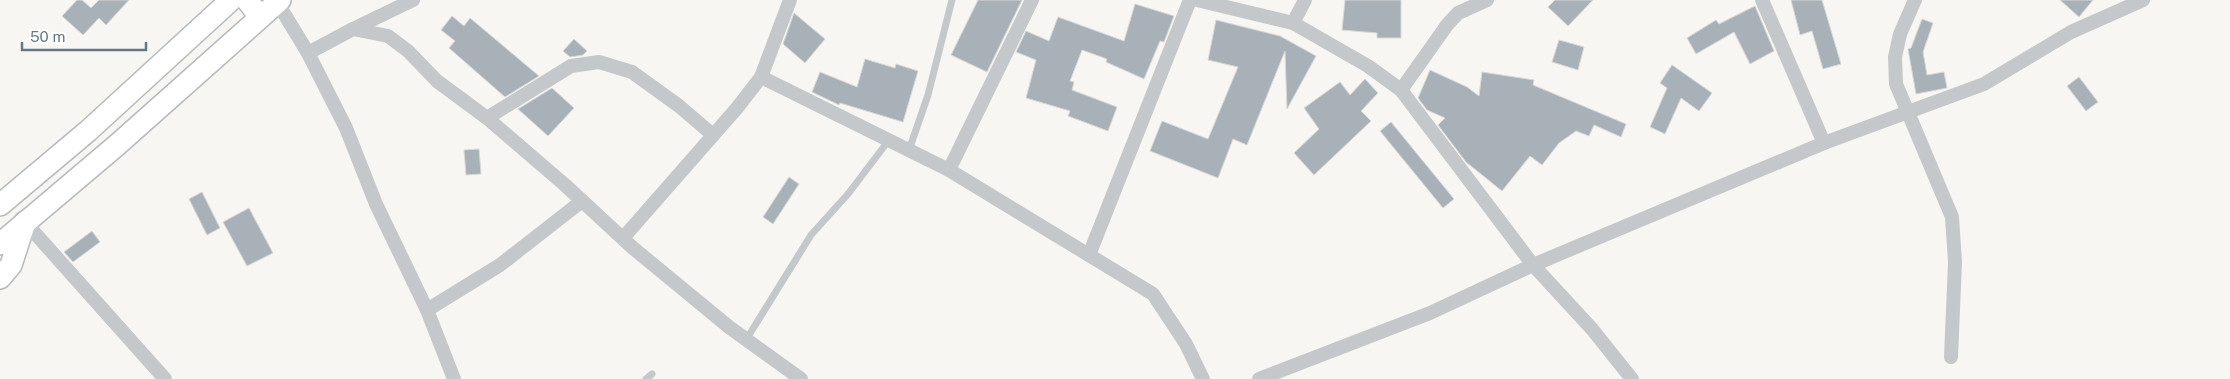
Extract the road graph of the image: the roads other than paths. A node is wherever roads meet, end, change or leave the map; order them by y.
1 (231, 0) edge
2 (247, 0) edge
3 (413, 0) edge
4 (790, 0) edge
5 (952, 0) edge
6 (1032, 0) edge
7 (1190, 0) edge
8 (1197, 0) edge
9 (1305, 0) edge
10 (1487, 0) edge
11 (1762, 0) edge
12 (1915, 0) edge
13 (2143, 0) edge
14 (278, 1) edge
15 (260, 17) junction
16 (1294, 23) junction
17 (353, 29) junction
18 (308, 53) junction
19 (761, 77) junction
20 (1401, 90) junction
21 (1908, 112) junction
22 (486, 118) junction
23 (713, 135) junction
24 (889, 140) junction
25 (1824, 143) junction
26 (909, 150) junction
27 (948, 170) junction
28 (27, 183) junction
29 (0, 190) edge
30 (582, 201) junction
31 (0, 205) edge
32 (25, 222) junction
33 (623, 238) junction
34 (0, 244) edge
35 (1089, 254) junction
36 (1533, 265) junction
37 (0, 278) edge
38 (426, 310) junction
39 (746, 340) junction
40 (1951, 357) dead end
41 (166, 379) edge
42 (454, 379) edge
43 (801, 379) edge
44 (1203, 379) edge
45 (1259, 379) edge
46 (1632, 379) edge

1 - 28 main road
2 - 15 main road
3 - 17 street
4 - 19 street
5 - 26 lane
6 - 27 street
7 - 35 street
8 - 16 street
9 - 16 street
10 - 20 street
11 - 25 street
12 - 21 street
13 - 21 street
14 - 15 main road
14 - 18 street
15 - 32 main road
16 - 20 street
17 - 18 street
17 - 22 street
18 - 38 street
19 - 23 street
19 - 24 street
20 - 36 street
21 - 25 street
21 - 40 street
22 - 23 street
22 - 30 street
23 - 33 street
24 - 26 street
24 - 39 lane
25 - 36 street
26 - 27 street
27 - 35 street
28 - 29 main road
28 - 31 main road
30 - 33 street
30 - 38 street
32 - 34 main road
32 - 37 main road
32 - 41 street
33 - 39 street
35 - 44 street
36 - 45 street
36 - 46 street
38 - 42 street
39 - 43 street

